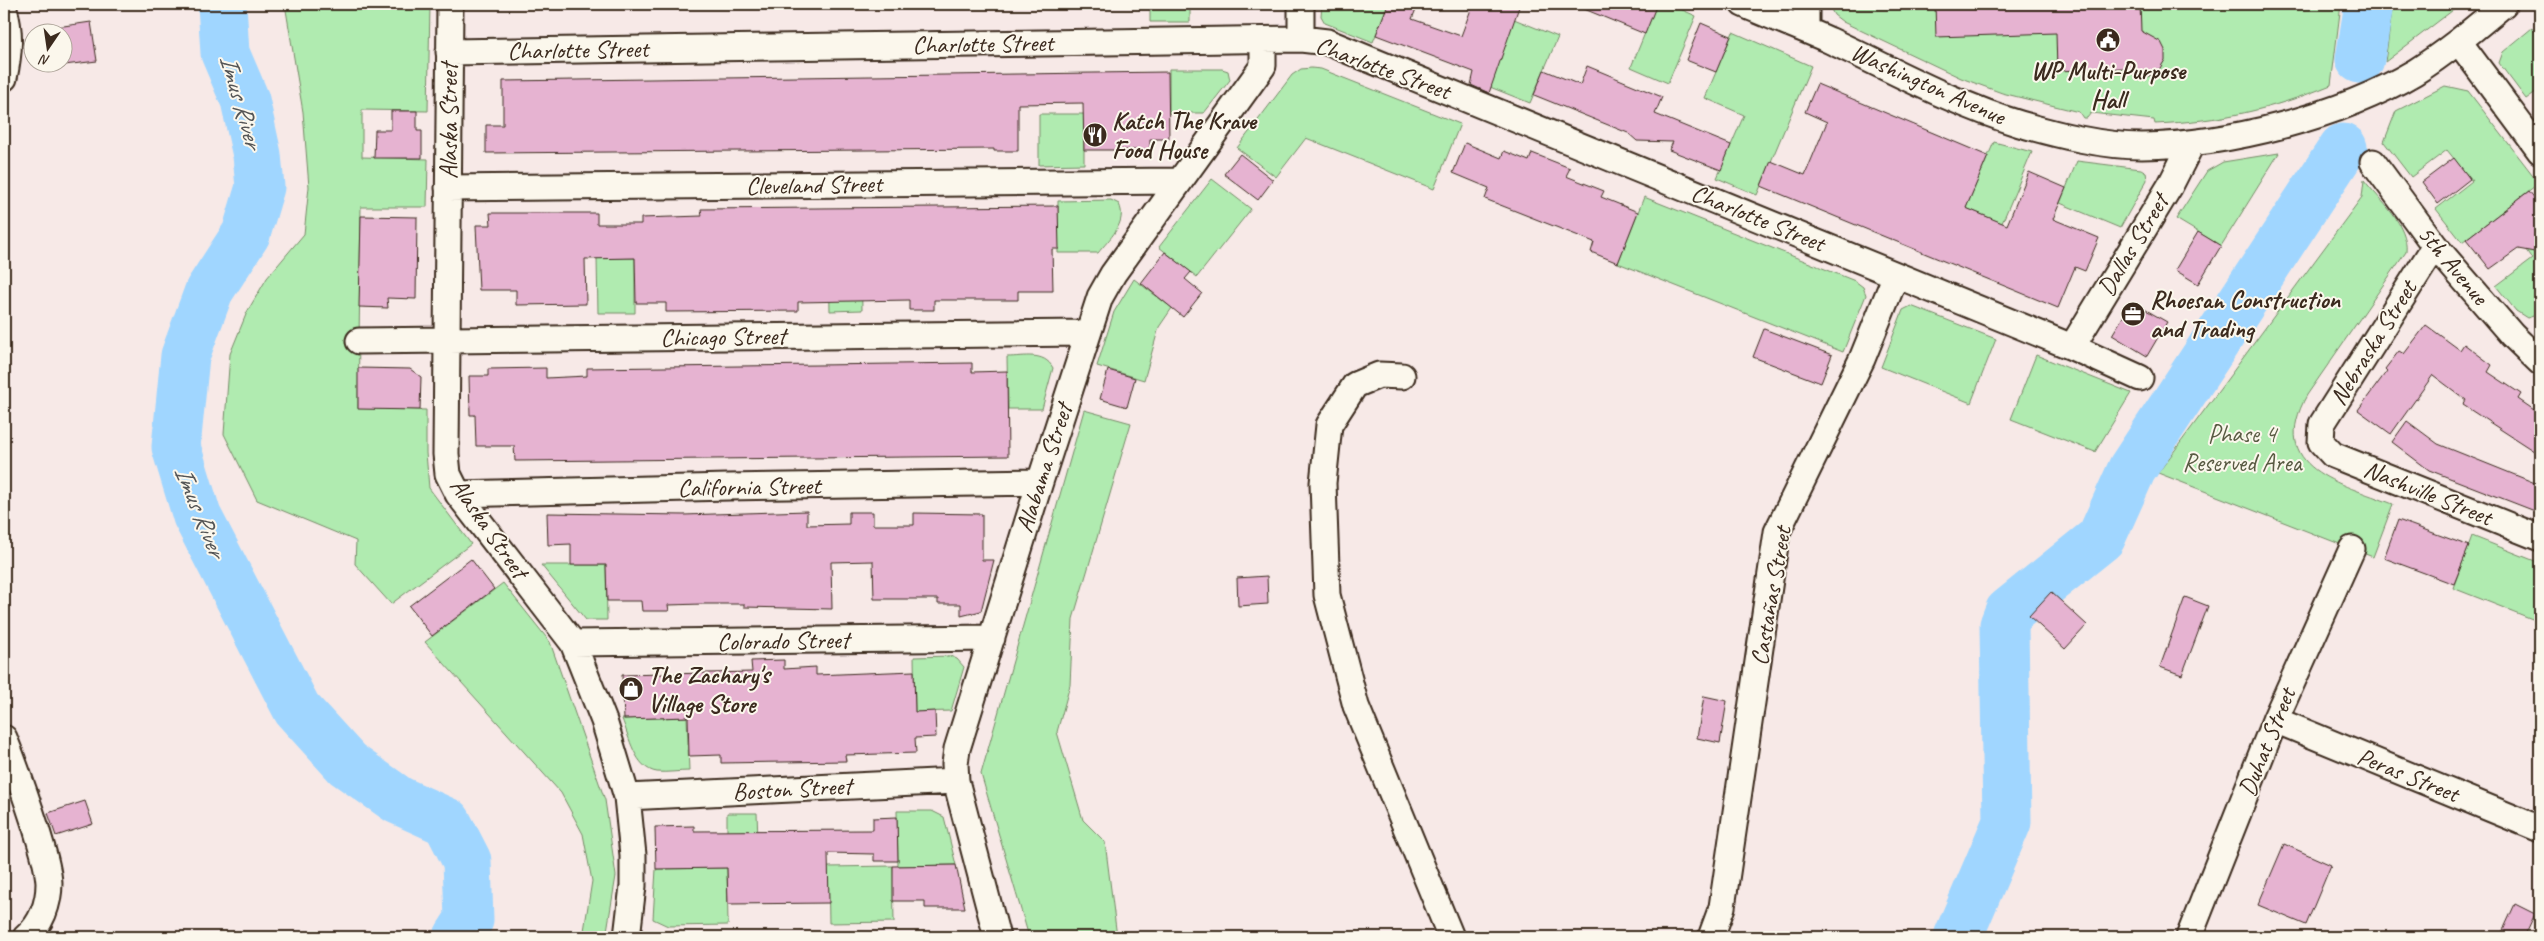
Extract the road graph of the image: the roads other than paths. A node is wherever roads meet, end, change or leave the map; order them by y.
1 (450, 4) edge
2 (1301, 4) edge
3 (1743, 4) edge
4 (1806, 4) edge
5 (2504, 4) edge
6 (4, 9) edge
7 (1806, 30) junction
8 (1263, 40) junction
9 (1300, 40) junction
10 (2458, 42) junction
11 (449, 52) junction
12 (4, 78) edge
13 (2192, 143) junction
14 (2540, 151) edge
15 (2373, 162) dead end
16 (1179, 181) junction
17 (448, 188) junction
18 (2434, 246) junction
19 (1896, 275) junction
20 (1087, 333) junction
21 (447, 340) junction
22 (358, 341) dead end
23 (2072, 347) junction
24 (2540, 360) edge
25 (1402, 376) dead end
26 (2140, 378) dead end
27 (2321, 442) joint
28 (1040, 482) junction
29 (458, 494) junction
30 (2540, 538) edge
31 (2352, 549) dead end
32 (992, 638) junction
33 (573, 643) junction
34 (2275, 720) junction
35 (4, 738) edge
36 (956, 781) junction
37 (627, 797) junction
38 (2540, 829) edge
39 (26, 937) edge
40 (627, 937) edge
41 (997, 937) edge
42 (1451, 937) edge
43 (1711, 937) edge
44 (2189, 937) edge

1 - 11 street, Alaska Street
2 - 9 street
3 - 7 street, Washington Avenue
4 - 7 street
5 - 10 street, Washington Avenue
6 - 12 street
7 - 13 street, Washington Avenue
8 - 9 street, Charlotte Street
8 - 11 street, Charlotte Street
8 - 16 street, Alabama Street
9 - 19 street, Charlotte Street
10 - 13 street, Washington Avenue
10 - 14 street
11 - 17 street, Alaska Street
13 - 23 street, Dallas Street
15 - 18 street, 5th Avenue
16 - 17 street, Cleveland Street
16 - 20 street, Alabama Street
17 - 21 street, Alaska Street
18 - 24 street, 5th Avenue
18 - 27 street, Nebraska Street
19 - 23 street, Charlotte Street
19 - 43 street, Castañas Street
20 - 21 street, Chicago Street
20 - 28 street, Alabama Street
21 - 22 street, Chicago Street
21 - 29 street, Alaska Street
23 - 26 street, Charlotte Street
25 - 42 street
27 - 30 street, Nashville Street
28 - 29 street, California Street
28 - 32 street, Alabama Street
29 - 33 street, Alaska Street
31 - 34 street, Duhat Street
32 - 33 street, Colorado Street
32 - 36 street, Alabama Street
33 - 37 street, Alaska Street
34 - 38 street, Peras Street
34 - 44 street, Duhat Street
35 - 39 street
36 - 37 street, Boston Street
36 - 41 street, Alabama Street
37 - 40 street, Alaska Street

